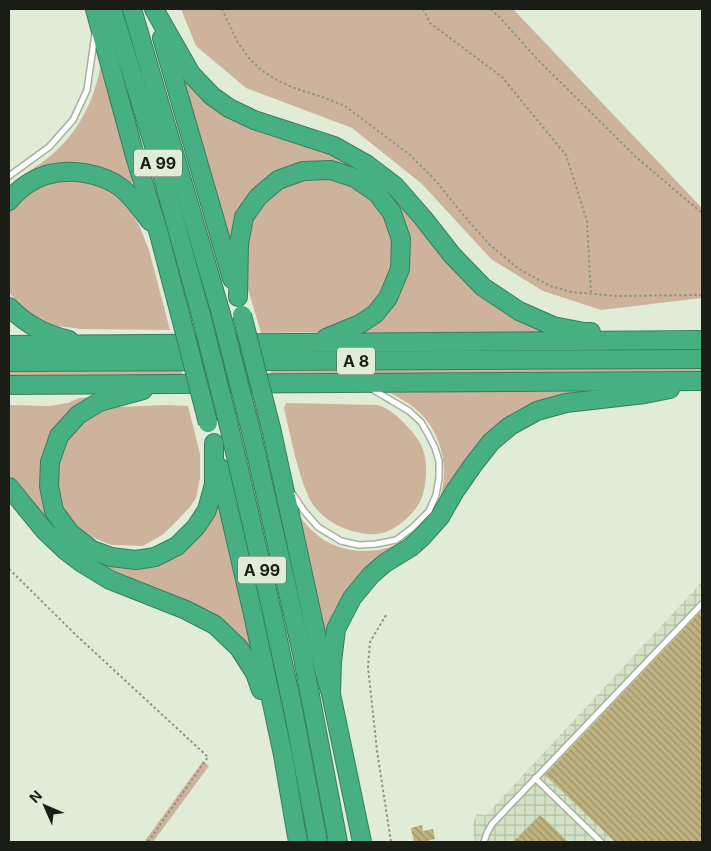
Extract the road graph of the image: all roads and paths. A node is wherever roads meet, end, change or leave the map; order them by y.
1 (132, 9) edge
2 (154, 9) edge
3 (222, 9) edge
4 (423, 9) edge
5 (490, 9) edge
6 (102, 11) edge
7 (9, 176) edge
8 (9, 200) edge
9 (702, 213) edge
10 (159, 234) junction
11 (591, 294) junction
12 (702, 295) edge
13 (238, 298) junction
14 (9, 307) edge
15 (702, 340) edge
16 (626, 341) junction
17 (315, 342) junction
18 (86, 344) junction
19 (9, 345) edge
20 (702, 359) edge
21 (9, 362) edge
22 (361, 382) junction
23 (702, 382) edge
24 (168, 383) junction
25 (9, 385) edge
26 (214, 443) junction
27 (283, 480) junction
28 (9, 487) edge
29 (9, 569) edge
30 (702, 604) edge
31 (386, 615) dead end
32 (331, 694) junction
33 (283, 755) junction
34 (535, 778) junction
35 (148, 842) edge
36 (298, 842) edge
37 (318, 842) edge
38 (338, 842) edge
39 (362, 842) edge
40 (391, 842) edge
41 (484, 842) edge
42 (601, 842) edge

1 - 38 highway, A 99, bridge
2 - 13 highway
2 - 16 highway
3 - 11 path
4 - 11 path
5 - 9 path
6 - 7 lane
6 - 10 highway
6 - 37 highway, A 99, bridge
8 - 10 highway
10 - 26 highway, bridge
11 - 12 path
13 - 17 highway
13 - 27 highway, bridge
14 - 18 highway
15 - 16 highway
16 - 17 highway
17 - 18 highway
18 - 19 highway
20 - 21 highway, A 8
22 - 23 highway, A 8
22 - 24 highway, A 8
22 - 27 lane
23 - 32 highway
24 - 25 highway, A 8
24 - 26 highway
26 - 33 highway
27 - 32 highway
28 - 33 highway
29 - 35 path
30 - 34 lane
31 - 40 path
32 - 39 highway
33 - 36 highway
34 - 41 lane
34 - 42 lane

